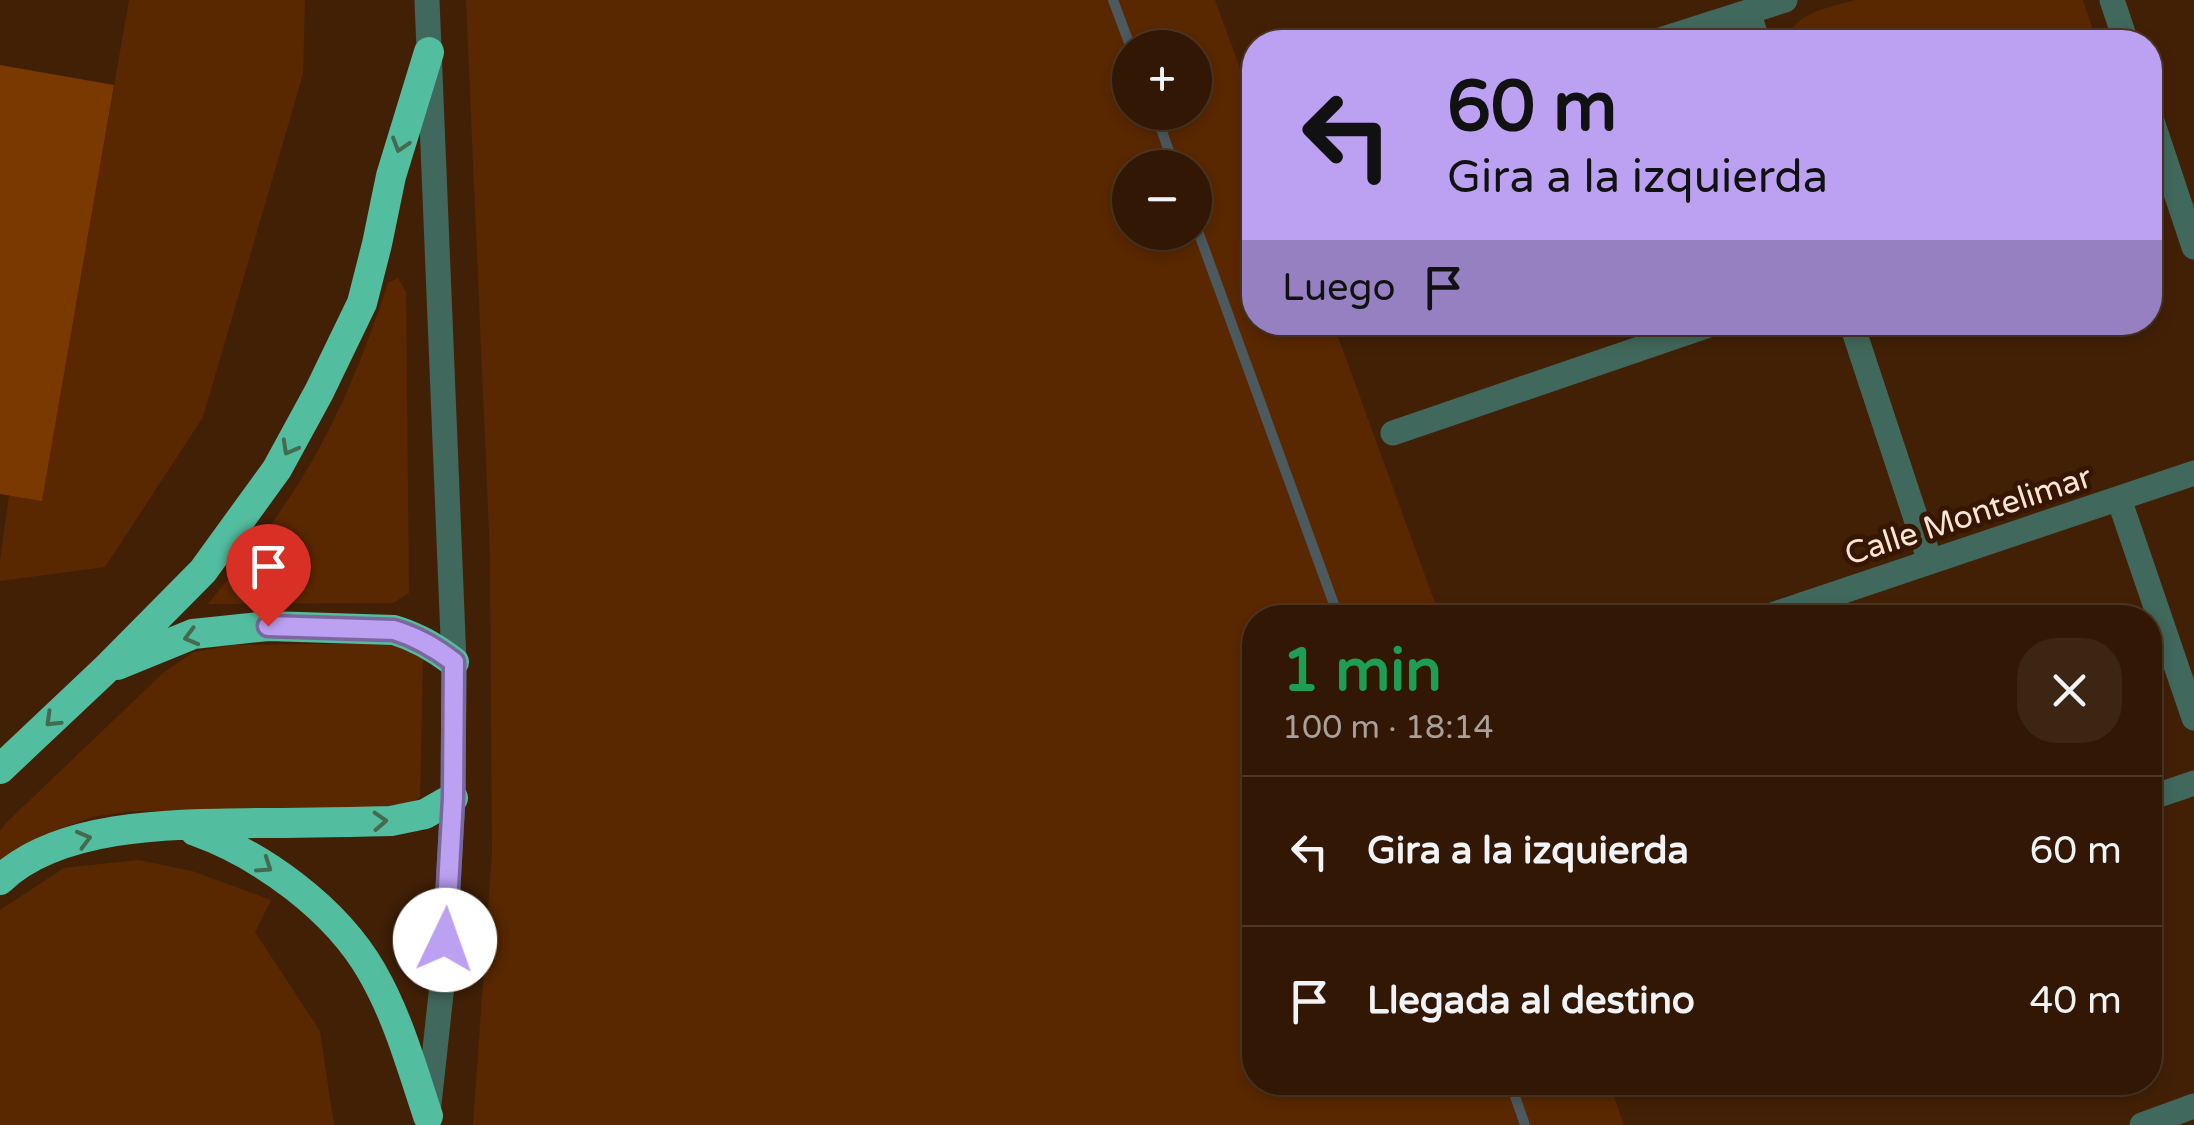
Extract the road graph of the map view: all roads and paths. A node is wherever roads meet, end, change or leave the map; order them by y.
1 (427, 0) edge
2 (1785, 0) edge
3 (2112, 0) edge
4 (1748, 12) junction
5 (1692, 30) edge
6 (1754, 30) edge
7 (2122, 30) edge
8 (429, 52) junction
9 (2162, 136) edge
10 (2182, 172) edge
11 (2194, 247) edge
12 (1680, 335) edge
13 (1855, 335) edge
14 (1392, 433) dead end
15 (2194, 473) edge
16 (2119, 499) junction
17 (1930, 561) junction
18 (1801, 605) edge
19 (2155, 605) edge
20 (2162, 625) edge
21 (454, 662) junction
22 (104, 670) junction
23 (2194, 718) edge
24 (0, 770) edge
25 (2194, 783) edge
26 (2162, 794) edge
27 (453, 798) junction
28 (178, 824) junction
29 (0, 880) edge
30 (2194, 1106) edge
31 (427, 1121) edge
32 (2142, 1125) edge

1 - 8 street
2 - 4 street
3 - 7 street
4 - 5 street
4 - 6 street
8 - 21 street
8 -> 22 highway
9 - 10 street
10 - 11 street
12 - 14 street
13 - 17 street
15 - 16 street, Calle Montelimar
16 - 17 street, Calle Montelimar
16 - 19 street
17 - 18 street, Calle Montelimar
20 - 23 street
21 -> 22 highway
21 - 27 street
22 -> 24 highway
25 - 26 street
28 -> 27 highway
27 - 31 street
29 -> 28 highway
28 -> 31 highway
30 - 32 street

